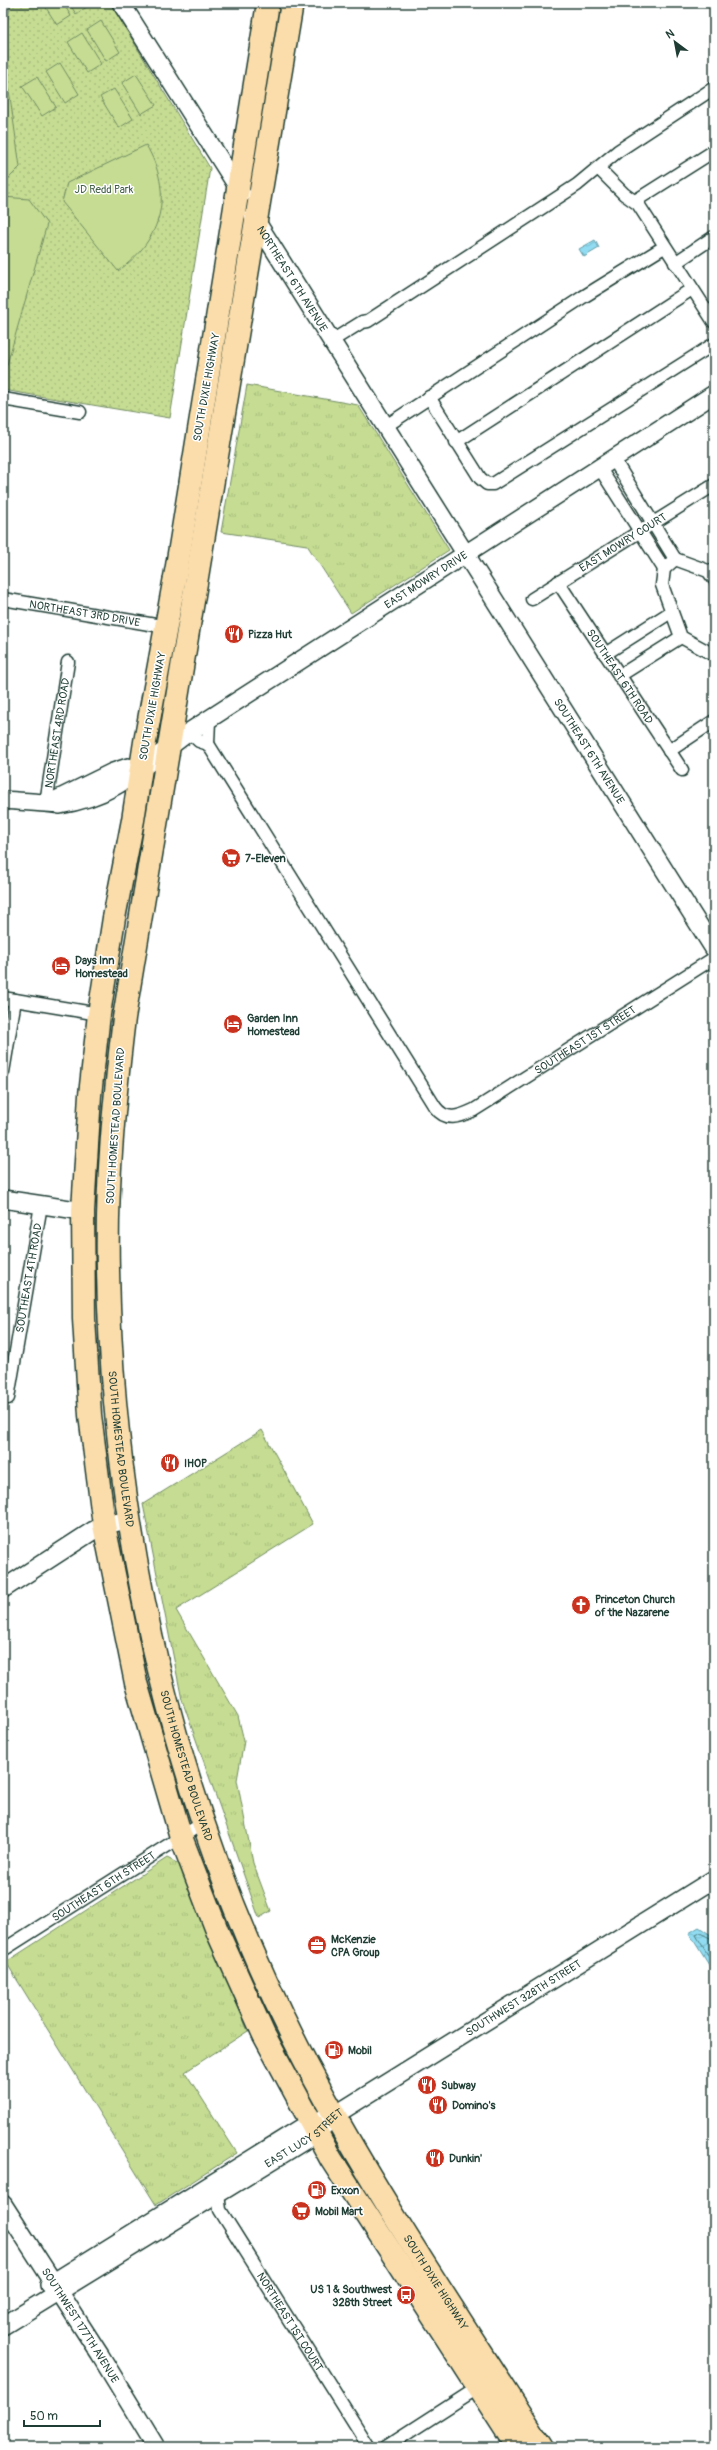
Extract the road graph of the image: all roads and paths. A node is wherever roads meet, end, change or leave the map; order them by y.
1 (122, 3) edge
2 (268, 3) edge
3 (292, 3) edge
4 (714, 88) edge
5 (714, 151) edge
6 (598, 168) junction
7 (239, 190) junction
8 (635, 202) junction
9 (256, 221) junction
10 (714, 238) edge
11 (664, 247) junction
12 (675, 263) junction
13 (692, 289) junction
14 (714, 322) edge
15 (335, 343) junction
16 (714, 344) edge
17 (714, 394) edge
18 (429, 397) junction
19 (3, 399) edge
20 (80, 412) dead end
21 (386, 426) junction
22 (456, 442) junction
23 (606, 462) junction
24 (714, 485) edge
25 (654, 523) junction
26 (641, 530) junction
27 (466, 552) junction
28 (675, 559) junction
29 (664, 569) junction
30 (714, 579) edge
31 (558, 582) junction
32 (3, 599) edge
33 (532, 599) dead end
34 (671, 612) junction
35 (166, 627) junction
36 (681, 637) junction
37 (605, 654) junction
38 (714, 655) edge
39 (68, 662) dead end
40 (619, 676) junction
41 (209, 720) junction
42 (714, 721) edge
43 (189, 732) junction
44 (208, 744) junction
45 (167, 749) junction
46 (669, 751) junction
47 (141, 770) junction
48 (682, 770) dead end
49 (3, 800) edge
50 (51, 803) junction
51 (714, 949) edge
52 (714, 958) edge
53 (9, 999) edge
54 (99, 1014) junction
55 (3, 1072) edge
56 (92, 1084) junction
57 (3, 1198) edge
58 (109, 1203) junction
59 (41, 1205) junction
60 (83, 1211) junction
61 (110, 1327) junction
62 (5, 1398) edge
63 (129, 1520) junction
64 (104, 1525) junction
65 (3, 1589) edge
66 (203, 1823) junction
67 (181, 1837) junction
68 (713, 1880) edge
69 (3, 1950) edge
70 (335, 2115) junction
71 (314, 2128) junction
72 (209, 2195) junction
73 (3, 2204) edge
74 (56, 2287) junction
75 (3, 2314) edge
76 (3, 2326) edge
77 (479, 2387) junction
78 (156, 2447) edge
79 (369, 2447) edge
80 (386, 2447) edge
81 (517, 2447) edge
82 (542, 2447) edge

1 - 7 street, NORTHEAST 6TH AVENUE
2 - 7 highway, SOUTH DIXIE HIGHWAY
3 - 9 highway, SOUTH DIXIE HIGHWAY
4 - 6 street
5 - 8 street
6 - 8 street
6 - 15 street
7 - 9 street, NORTHEAST 6TH AVENUE
7 - 35 highway, SOUTH DIXIE HIGHWAY
8 - 11 street
9 - 15 street, NORTHEAST 6TH AVENUE
9 - 45 highway, SOUTH DIXIE HIGHWAY
10 - 12 street
11 - 12 street
11 - 18 street
12 - 13 street
13 - 14 street
13 - 22 street
15 - 21 street, NORTHEAST 6TH AVENUE
16 - 22 street
17 - 23 street, EAST MOWRY DRIVE
18 - 21 street
18 - 22 street
19 - 20 street
21 - 27 street, NORTHEAST 6TH AVENUE
23 - 25 street
23 - 26 street
23 - 27 street, EAST MOWRY DRIVE
24 - 25 street, EAST MOWRY COURT
25 - 26 street, EAST MOWRY COURT
25 - 28 street
26 - 29 street
26 - 31 street, EAST MOWRY COURT
27 - 41 street, EAST MOWRY DRIVE
27 - 51 street, SOUTHEAST 6TH AVENUE
28 - 29 street
28 - 30 street
29 - 34 street
31 - 33 street, EAST MOWRY COURT
31 - 37 street, SOUTHEAST 6TH ROAD
32 - 35 street, NORTHEAST 3RD DRIVE
34 - 36 street
34 - 37 street
35 - 47 highway, SOUTH DIXIE HIGHWAY
36 - 38 street
36 - 40 street
37 - 40 street, SOUTHEAST 6TH ROAD
39 - 50 street, NORTHEAST 4RD ROAD
40 - 46 street, SOUTHEAST 6TH ROAD
41 - 43 street, EAST MOWRY DRIVE
41 - 44 street
42 - 46 street
43 - 44 street
43 - 45 street, EAST MOWRY DRIVE
44 - 52 street, SOUTHEAST 1ST STREET
45 - 47 street, EAST MOWRY DRIVE
45 - 58 highway, SOUTH HOMESTEAD BOULEVARD
46 - 48 street, SOUTHEAST 6TH ROAD
47 - 50 street
47 - 54 highway
49 - 50 street
53 - 54 street
53 - 55 street
54 - 56 highway
56 - 58 highway
56 - 60 highway
57 - 59 street
58 - 61 highway, SOUTH HOMESTEAD BOULEVARD
59 - 60 street
59 - 62 street, SOUTHEAST 4TH ROAD
60 - 61 highway
60 - 64 highway
61 - 63 highway, SOUTH HOMESTEAD BOULEVARD
63 - 64 street
63 - 66 highway, SOUTH HOMESTEAD BOULEVARD
64 - 65 street
64 - 67 highway
66 - 67 street, SOUTHEAST 6TH STREET
66 - 70 highway, SOUTH HOMESTEAD BOULEVARD
67 - 69 street, SOUTHEAST 6TH STREET
67 - 71 highway
68 - 70 street, SOUTHWEST 328TH STREET
70 - 71 street, EAST LUCY STREET
70 - 82 highway, SOUTH DIXIE HIGHWAY
71 - 72 street, EAST LUCY STREET
71 - 77 highway, SOUTH DIXIE HIGHWAY
72 - 74 street, EAST LUCY STREET
72 - 79 street, NORTHEAST 1ST COURT
73 - 74 street, SOUTHWEST 177TH AVENUE
74 - 75 street, EAST LUCY STREET
74 - 76 street, EAST LUCY STREET
74 - 78 street, SOUTHWEST 177TH AVENUE
77 - 80 street
77 - 81 highway, SOUTH DIXIE HIGHWAY

